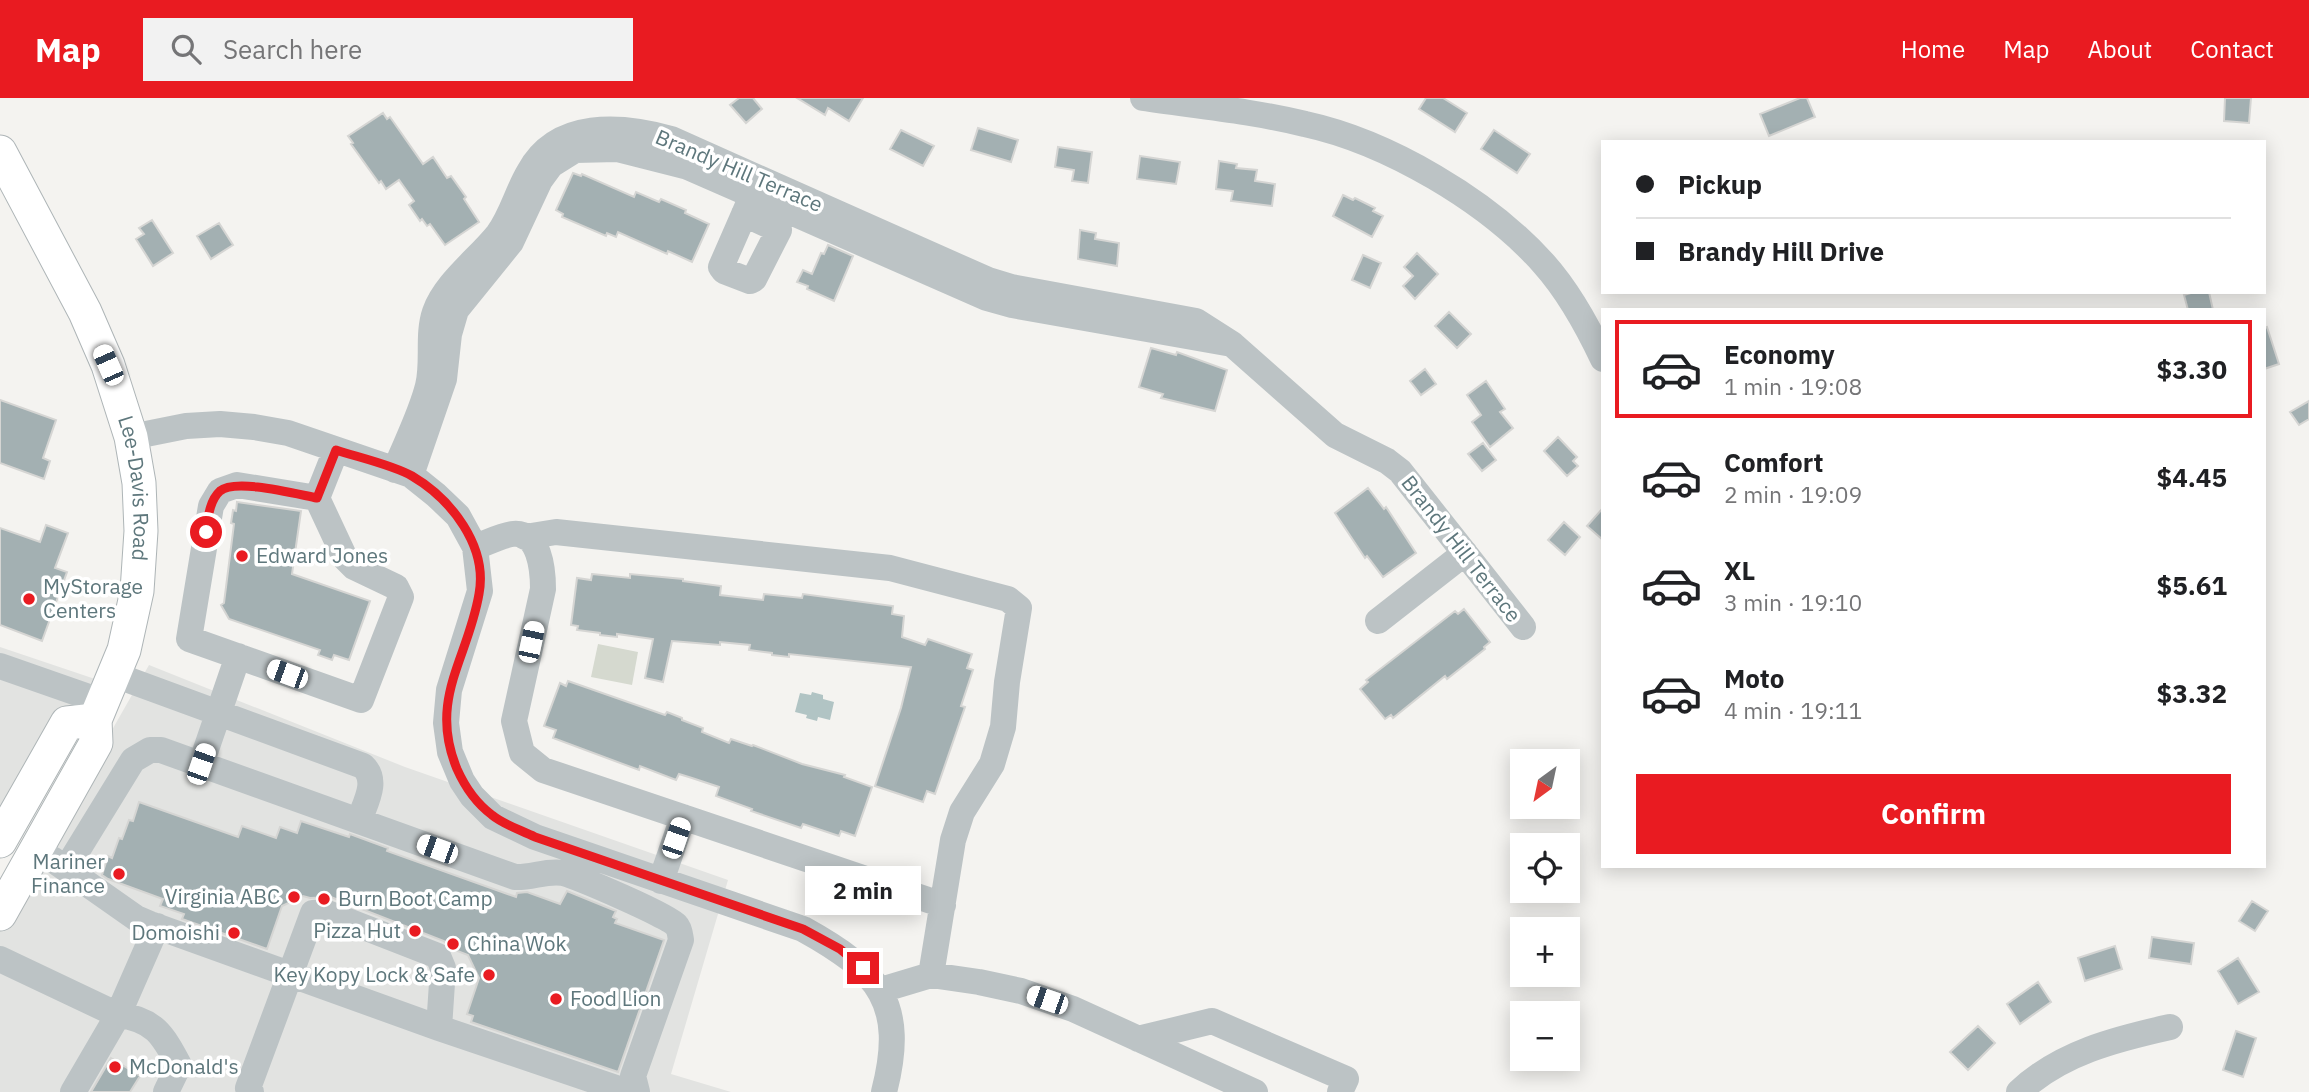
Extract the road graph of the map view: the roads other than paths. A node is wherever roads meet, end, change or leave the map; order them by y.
1 (1143, 98) edge
2 (1248, 105) edge
3 (0, 152) edge
4 (1601, 355) edge
5 (131, 437) junction
6 (336, 450) junction
7 (403, 472) junction
8 (317, 498) junction
9 (525, 537) junction
10 (475, 547) junction
11 (1465, 553) junction
12 (1378, 621) dead end
13 (1523, 627) dead end
14 (238, 656) junction
15 (0, 666) edge
16 (104, 699) junction
17 (219, 713) junction
18 (201, 764) junction
19 (683, 817) junction
20 (359, 821) junction
21 (1, 838) edge
22 (38, 849) junction
23 (66, 869) junction
24 (662, 881) junction
25 (0, 886) edge
26 (943, 905) junction
27 (0, 914) edge
28 (156, 926) junction
29 (0, 959) edge
30 (291, 974) junction
31 (931, 975) junction
32 (881, 990) junction
33 (118, 1014) junction
34 (2169, 1027) dead end
35 (439, 1028) junction
36 (1138, 1038) junction
37 (73, 1092) edge
38 (166, 1092) edge
39 (251, 1092) edge
40 (628, 1092) edge
41 (637, 1092) edge
42 (884, 1092) edge
43 (1255, 1092) edge
44 (1340, 1092) edge
45 (2019, 1092) edge

1 - 2 street
2 - 4 street
3 - 5 main road, Lee-Davis Road
5 - 6 street
5 - 16 main road, Lee-Davis Road
6 - 7 street
6 - 8 street
7 - 10 street
7 - 11 street, Brandy Hill Terrace
8 - 14 street
8 - 14 street
9 - 10 street
9 - 19 street
9 - 26 street
10 - 24 street
11 - 12 street
11 - 13 street, Brandy Hill Terrace
14 - 17 street
15 - 16 street
16 - 17 street
16 - 21 main road
16 - 22 main road, Lee-Davis Road
17 - 18 street
17 - 20 street
18 - 20 street
18 - 23 street
19 - 24 street
19 - 26 street
20 - 41 street
21 - 25 main road
22 - 23 street
22 - 27 main road, Lee-Davis Road
23 - 28 street
24 - 32 street
26 - 31 street
28 - 30 street
28 - 33 street
29 - 33 street
30 - 35 street
30 - 35 street
30 - 39 street
31 - 32 street
31 - 36 street
32 - 42 street
33 - 37 street
33 - 38 street
34 - 45 street
35 - 40 street
36 - 43 street
36 - 44 street

